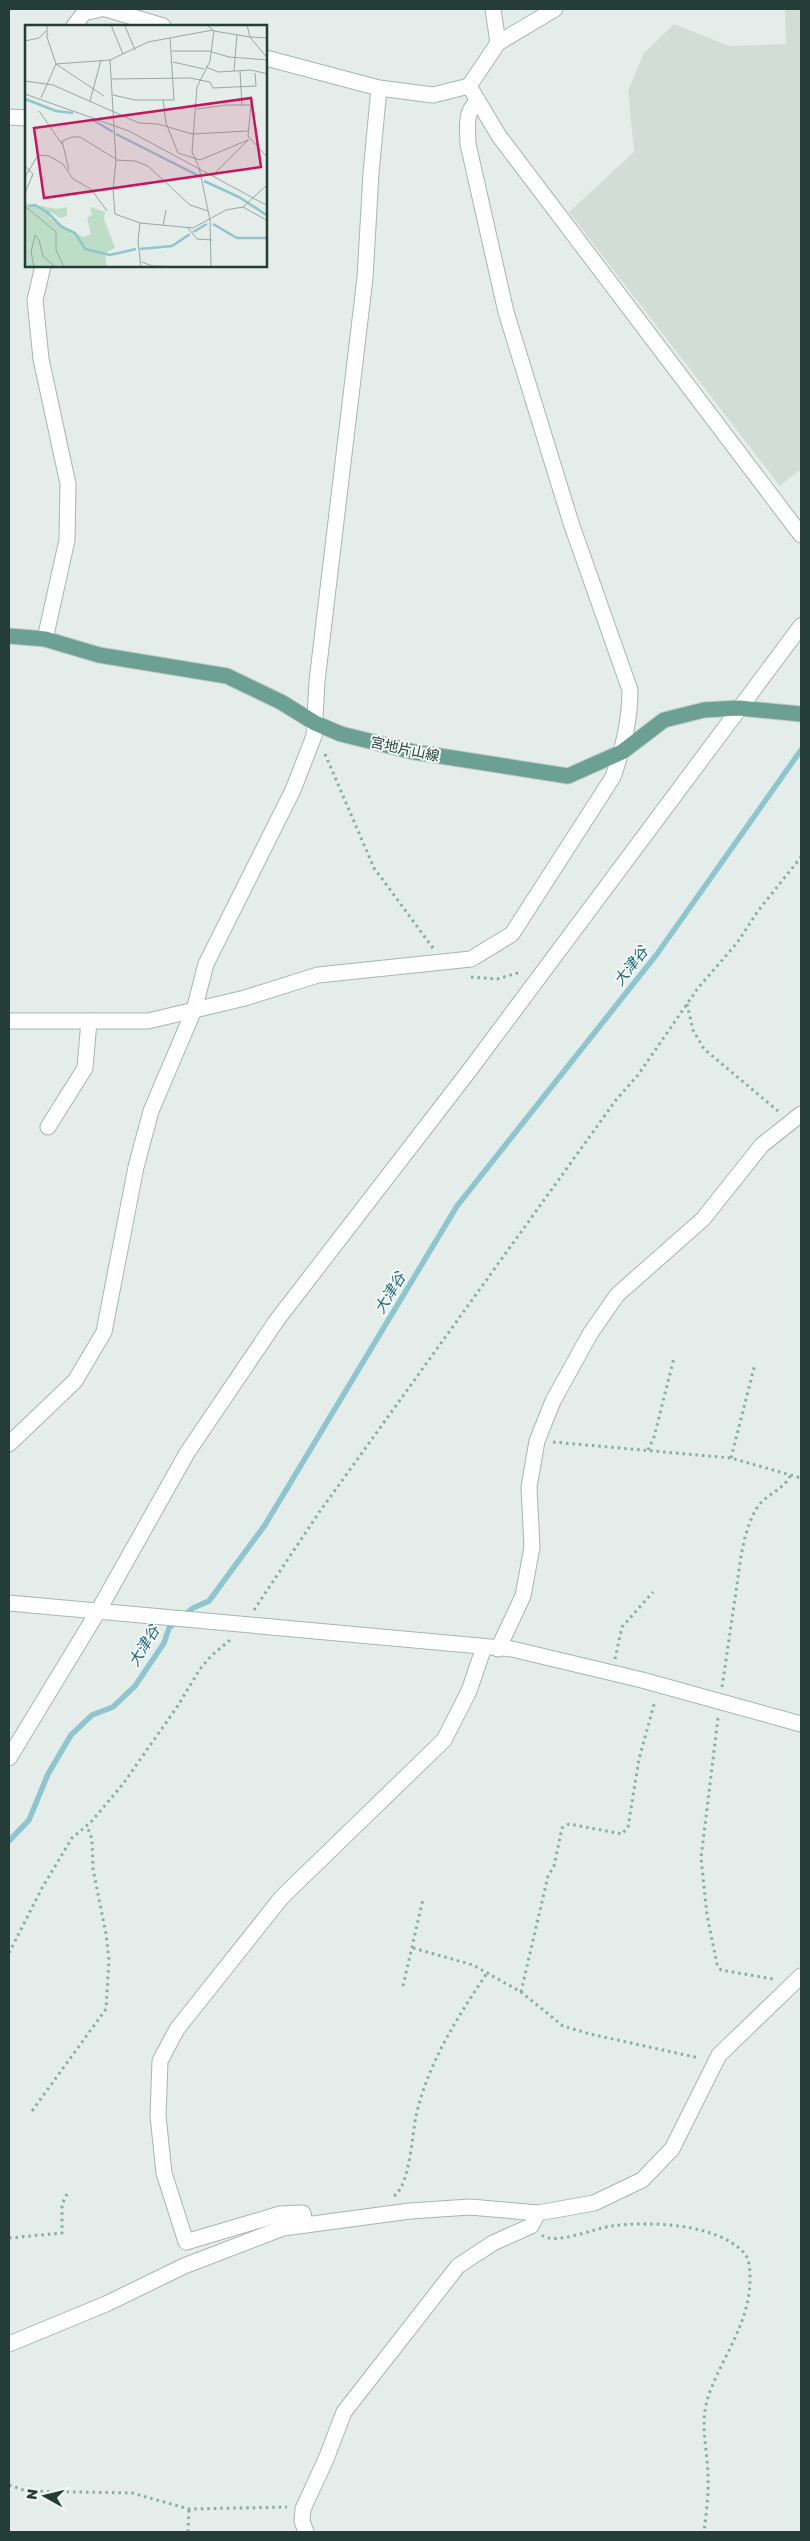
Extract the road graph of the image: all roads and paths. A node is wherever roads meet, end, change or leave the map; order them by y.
1 (101, 9) edge
2 (106, 9) edge
3 (493, 9) edge
4 (555, 9) edge
5 (75, 25) edge
6 (160, 25) edge
7 (498, 43) junction
8 (268, 59) edge
9 (469, 86) junction
10 (380, 88) junction
11 (478, 101) junction
12 (9, 117) edge
13 (25, 118) edge
14 (43, 268) edge
15 (801, 534) edge
16 (801, 626) edge
17 (9, 636) edge
18 (45, 639) junction
19 (739, 708) junction
20 (801, 714) edge
21 (314, 729) junction
22 (622, 752) junction
23 (801, 857) edge
24 (446, 961) junction
25 (524, 971) dead end
26 (687, 1004) junction
27 (194, 1010) junction
28 (9, 1021) edge
29 (89, 1021) junction
30 (796, 1118) edge
31 (48, 1127) dead end
32 (674, 1358) dead end
33 (755, 1364) dead end
34 (537, 1441) junction
35 (9, 1444) edge
36 (648, 1450) junction
37 (731, 1458) junction
38 (790, 1476) junction
39 (801, 1478) edge
40 (653, 1592) dead end
41 (9, 1603) edge
42 (103, 1612) junction
43 (244, 1625) junction
44 (491, 1648) junction
45 (613, 1673) junction
46 (660, 1685) junction
47 (720, 1702) junction
48 (801, 1724) edge
49 (9, 1758) edge
50 (87, 1826) junction
51 (423, 1899) dead end
52 (413, 1948) junction
53 (9, 1953) edge
54 (487, 1973) junction
55 (796, 1980) edge
56 (403, 1986) dead end
57 (521, 1992) junction
58 (714, 2062) junction
59 (32, 2111) dead end
60 (67, 2194) dead end
61 (387, 2197) dead end
62 (536, 2217) junction
63 (305, 2225) junction
64 (9, 2238) edge
65 (9, 2344) edge
66 (9, 2485) edge
67 (189, 2509) junction
68 (303, 2509) junction
69 (188, 2532) edge
70 (306, 2532) edge
71 (704, 2532) edge

1 - 5 street
2 - 6 street
3 - 7 street
4 - 7 street
7 - 9 street
8 - 10 street
9 - 10 street
9 - 11 street
10 - 21 street
11 - 15 street
11 - 22 street
12 - 13 street
14 - 18 street
16 - 19 street
17 - 18 main road, 宮地片山線
18 - 21 main road, 宮地片山線
19 - 20 main road, 宮地片山線
19 - 22 main road, 宮地片山線
19 - 42 street
21 - 22 main road, 宮地片山線
21 - 24 path
21 - 27 street
22 - 24 street
23 - 26 path
24 - 25 path
24 - 27 street
26 - 30 path
26 - 43 path
27 - 29 street
27 - 35 street
28 - 29 street
29 - 31 street
30 - 34 street
32 - 36 path
33 - 37 path
34 - 36 path
34 - 44 street
36 - 37 path
37 - 38 path
38 - 39 path
38 - 47 path
40 - 45 path
41 - 42 street
42 - 43 street
42 - 49 street
43 - 44 street
43 - 50 path
44 - 45 street
44 - 63 street
45 - 46 street
46 - 47 street
46 - 57 path
47 - 48 street
47 - 55 path
50 - 53 path
50 - 59 path
51 - 52 path
52 - 54 path
52 - 56 path
54 - 57 path
54 - 61 path
55 - 58 street
57 - 58 path
58 - 62 street
60 - 64 path
62 - 63 street
62 - 68 street
62 - 71 path
63 - 65 street
66 - 67 path
67 - 68 path
67 - 69 path
68 - 70 street

